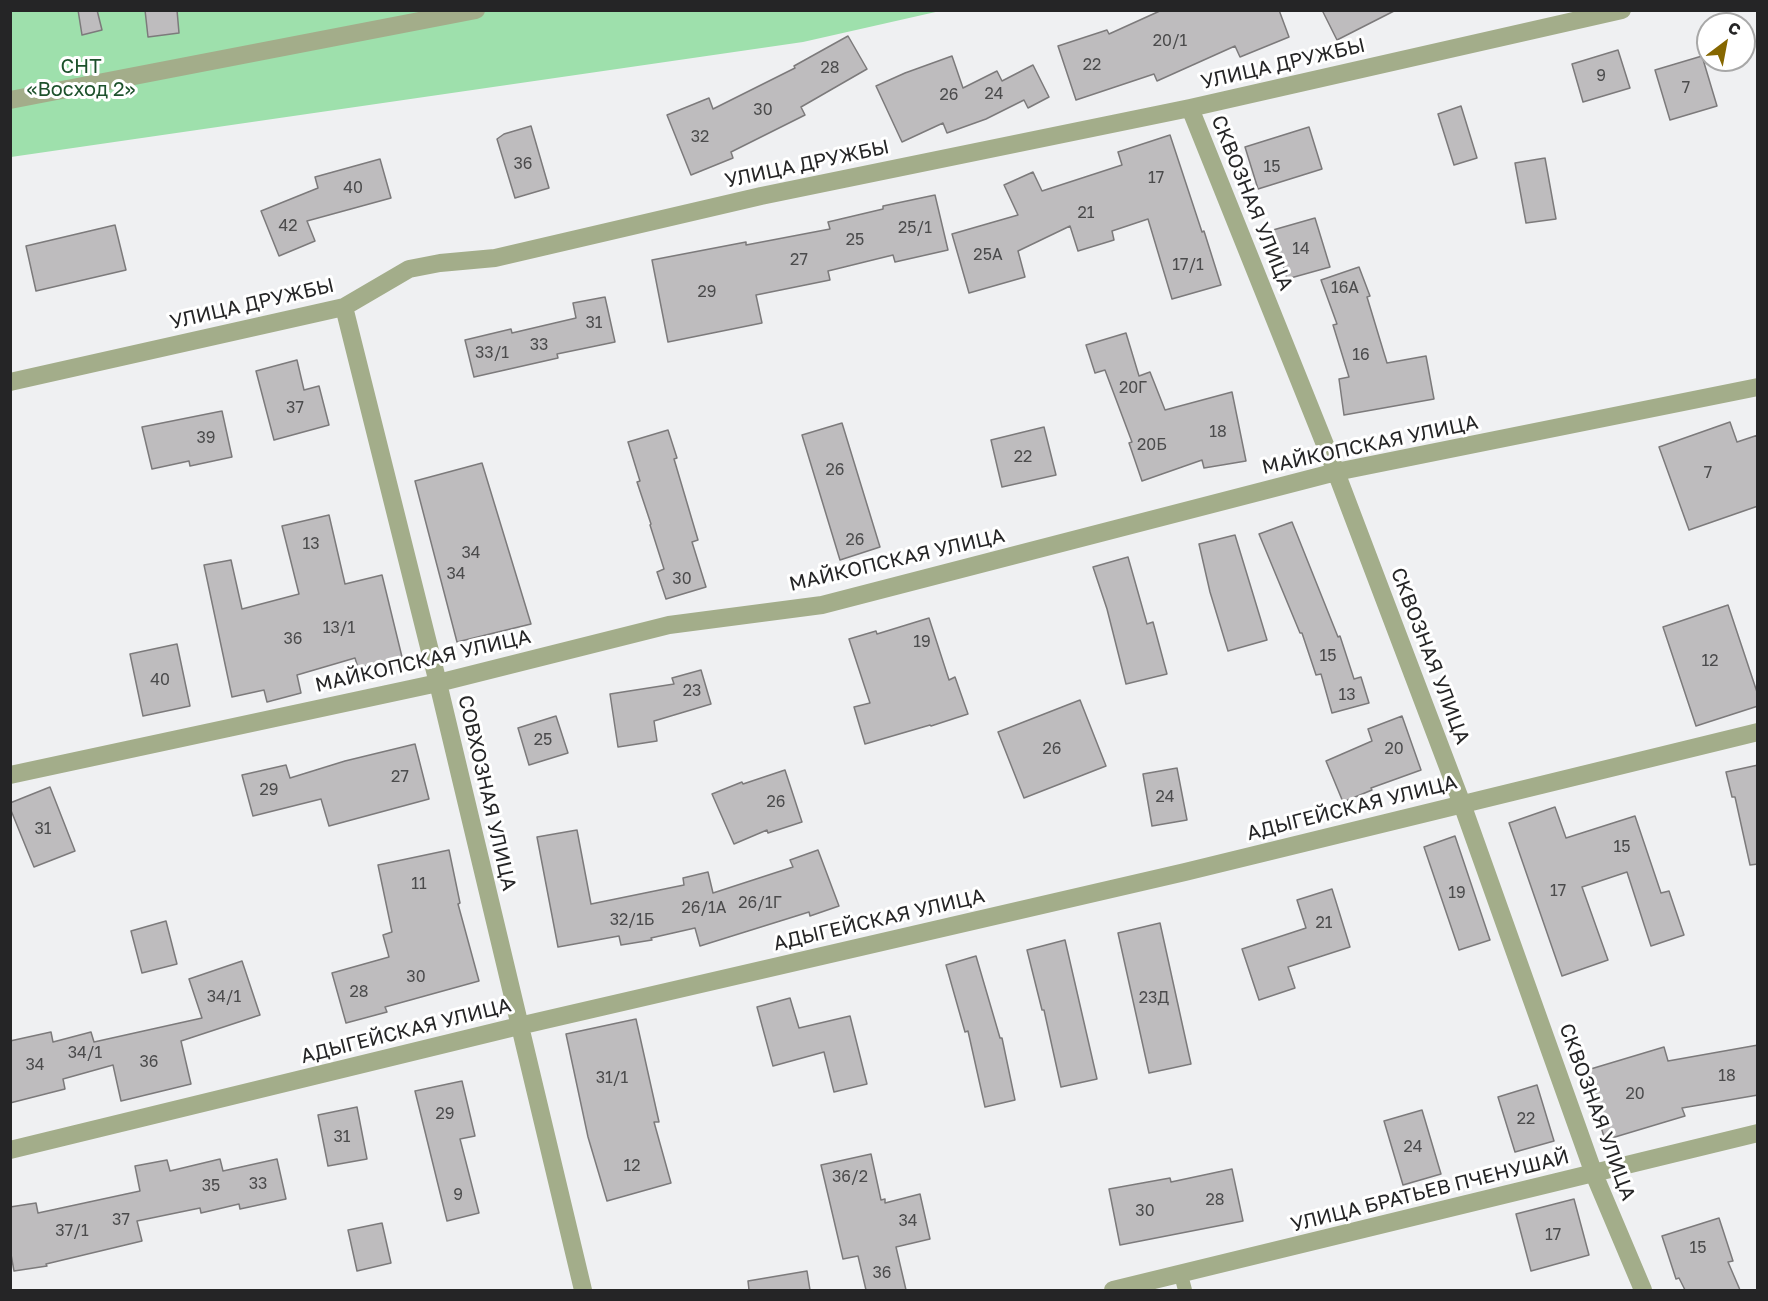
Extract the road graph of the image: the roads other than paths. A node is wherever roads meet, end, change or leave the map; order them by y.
1 (476, 10) edge
2 (1622, 10) edge
3 (10, 100) edge
4 (1190, 108) junction
5 (344, 306) junction
6 (10, 382) edge
7 (1758, 387) edge
8 (1336, 472) junction
9 (438, 683) junction
10 (1758, 732) edge
11 (10, 774) edge
12 (1462, 804) junction
13 (519, 1026) junction
14 (1758, 1133) edge
15 (10, 1150) edge
16 (1594, 1174) junction
17 (1183, 1283) edge
18 (583, 1290) edge
19 (1113, 1290) edge
20 (1643, 1290) edge

1 - 3 street
2 - 4 street, УЛИЦА ДРУЖБЫ
4 - 5 street, УЛИЦА ДРУЖБЫ
4 - 8 street, СКВОЗНАЯ УЛИЦА
5 - 6 street, УЛИЦА ДРУЖБЫ
5 - 9 street, СОВХОЗНАЯ УЛИЦА
7 - 8 street, МАЙКОПСКАЯ УЛИЦА
8 - 9 street, МАЙКОПСКАЯ УЛИЦА
8 - 12 street, СКВОЗНАЯ УЛИЦА
9 - 11 street, МАЙКОПСКАЯ УЛИЦА
9 - 13 street, СОВХОЗНАЯ УЛИЦА
10 - 12 street, АДЫГЕЙСКАЯ УЛИЦА
12 - 13 street, АДЫГЕЙСКАЯ УЛИЦА
12 - 16 street, СКВОЗНАЯ УЛИЦА
13 - 15 street, АДЫГЕЙСКАЯ УЛИЦА
13 - 18 street, СОВХОЗНАЯ УЛИЦА
14 - 16 street, УЛИЦА БРАТЬЕВ ПЧЕНУШАЙ
16 - 17 street, УЛИЦА БРАТЬЕВ ПЧЕНУШАЙ
16 - 20 street, СКВОЗНАЯ УЛИЦА
17 - 19 street, УЛИЦА БРАТЬЕВ ПЧЕНУШАЙ

